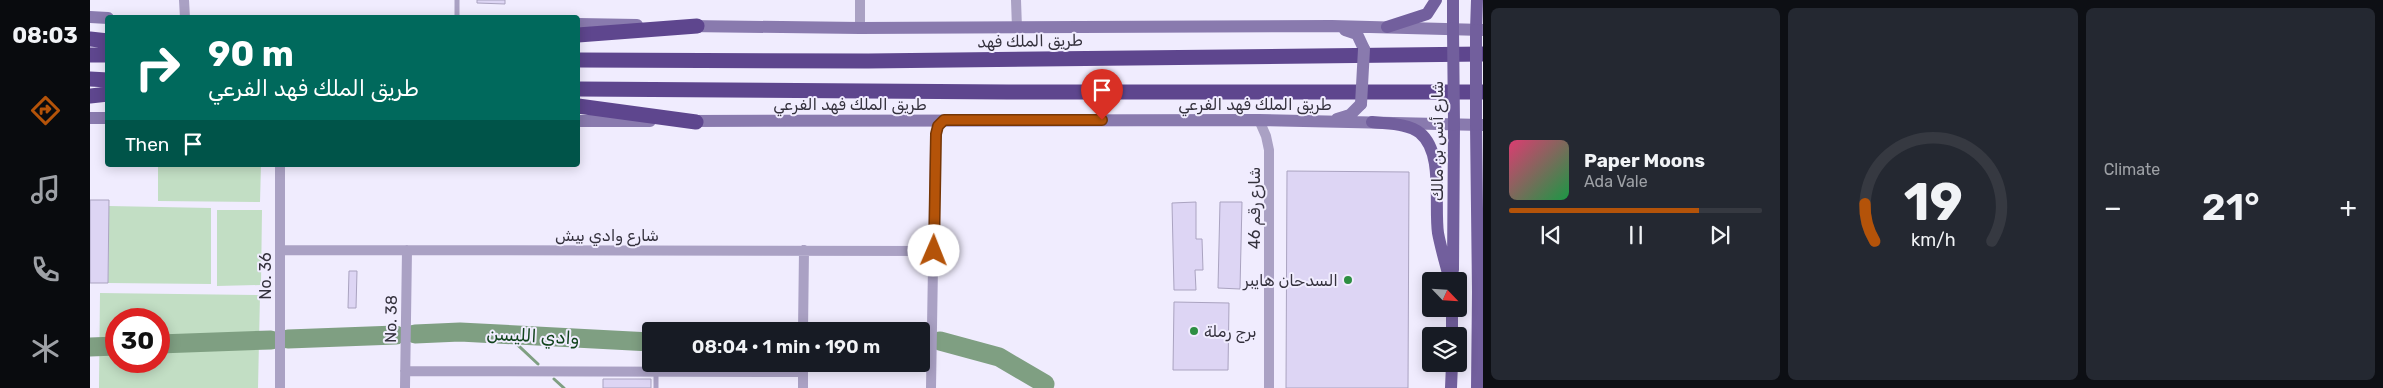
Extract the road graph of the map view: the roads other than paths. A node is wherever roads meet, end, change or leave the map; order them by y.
1 (184, 0) edge
2 (457, 0) edge
3 (860, 0) edge
4 (1016, 0) edge
5 (1436, 0) edge
6 (1453, 0) edge
7 (1476, 0) edge
8 (185, 15) edge
9 (457, 15) edge
10 (90, 17) edge
11 (105, 18) edge
12 (580, 24) edge
13 (697, 26) junction
14 (1332, 26) junction
15 (1387, 27) junction
16 (860, 28) junction
17 (1016, 28) junction
18 (1453, 28) junction
19 (1479, 30) edge
20 (580, 35) edge
21 (90, 39) edge
22 (105, 41) edge
23 (1483, 54) edge
24 (105, 55) edge
25 (90, 56) edge
26 (580, 60) edge
27 (90, 79) edge
28 (105, 80) edge
29 (580, 89) edge
30 (1483, 92) edge
31 (105, 94) edge
32 (90, 96) edge
33 (580, 106) edge
34 (90, 118) edge
35 (105, 118) edge
36 (944, 120) junction
37 (1259, 120) junction
38 (580, 121) edge
39 (1333, 121) junction
40 (696, 122) junction
41 (1372, 122) junction
42 (1454, 125) junction
43 (1479, 125) edge
44 (280, 167) edge
45 (280, 250) junction
46 (407, 250) junction
47 (804, 250) junction
48 (934, 251) junction
49 (1449, 272) edge
50 (1451, 272) edge
51 (1483, 274) edge
52 (1478, 292) junction
53 (803, 322) edge
54 (405, 371) junction
55 (642, 371) edge
56 (656, 372) edge
57 (803, 372) edge
58 (1452, 372) edge
59 (280, 388) edge
60 (405, 388) edge
61 (656, 388) edge
62 (803, 388) edge
63 (931, 388) edge
64 (1269, 388) edge
65 (1451, 388) edge
66 (1477, 388) edge

1 - 8 street
2 - 9 lane
3 - 16 street
4 - 17 street
5 - 15 main road
6 - 18 main road, شارع أنس بن مالك
7 - 19 main road
10 - 11 main road
12 - 13 main road
13 - 16 main road
13 - 20 highway
14 - 15 main road
14 - 17 main road
14 - 39 main road, bridge
15 - 18 main road
16 - 17 main road
18 - 19 main road
18 - 42 main road, شارع أنس بن مالك, bridge
19 - 43 main road, bridge
21 - 22 highway
23 - 26 highway, طريق الملك فهد
24 - 25 highway
27 - 28 highway
29 - 30 highway
31 - 32 highway
33 - 40 highway
34 - 35 main road
36 - 37 main road, طريق الملك فهد الفرعي
36 - 40 main road, طريق الملك فهد الفرعي
36 - 48 street
37 - 39 main road, طريق الملك فهد الفرعي
37 - 64 street, شارع رقم 46
38 - 40 main road, طريق الملك فهد الفرعي
39 - 41 main road, طريق الملك فهد الفرعي
41 - 42 main road, طريق الملك فهد الفرعي
41 - 49 main road
42 - 43 main road, طريق الملك فهد الفرعي
42 - 50 main road, شارع أنس بن مالك
43 - 52 main road
44 - 45 street, No. 36
45 - 46 street, شارع وادي بيش
45 - 59 street, No. 36
46 - 47 street, شارع وادي بيش
46 - 54 street, No. 38
47 - 48 street, شارع وادي بيش
47 - 53 street
48 - 63 street
51 - 52 main road
52 - 66 main road
54 - 55 street
54 - 60 street, No. 38
56 - 61 lane
57 - 62 street
58 - 65 main road

